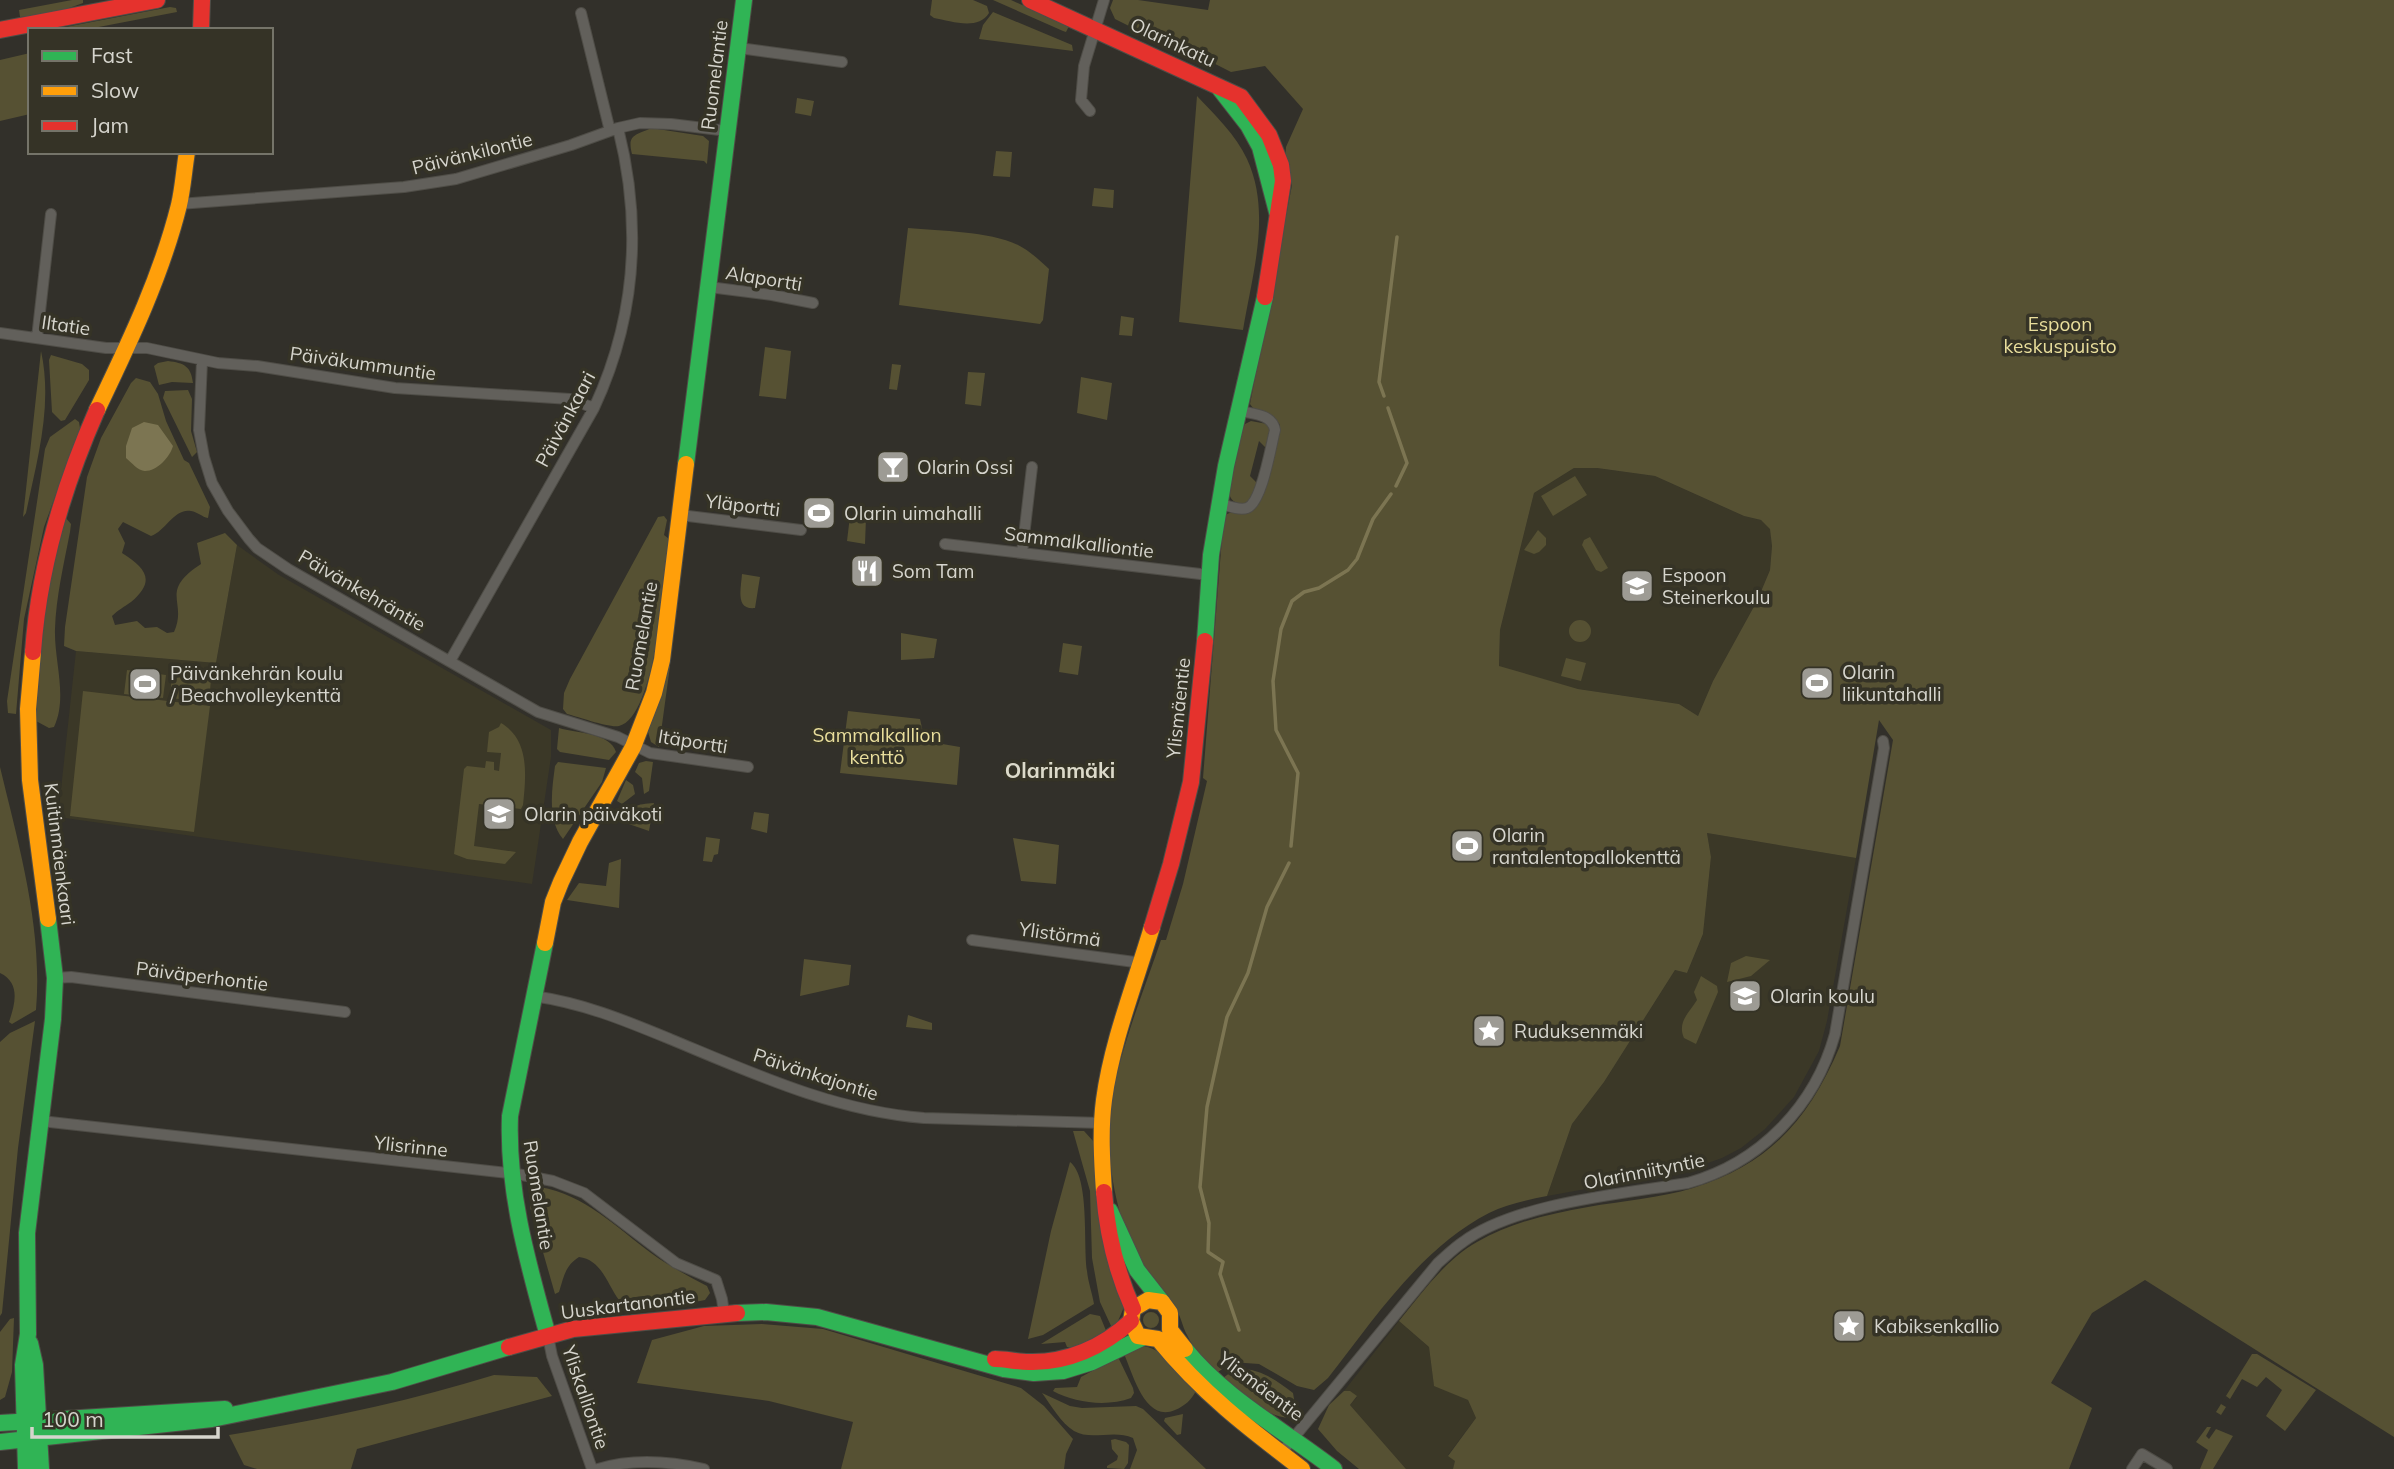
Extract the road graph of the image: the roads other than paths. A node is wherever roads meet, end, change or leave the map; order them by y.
1 (157, 0) edge
2 (202, 0) edge
3 (744, 0) edge
4 (1030, 0) edge
5 (1104, 0) edge
6 (581, 13) dead end
7 (201, 28) edge
8 (1095, 29) junction
9 (0, 30) edge
10 (739, 48) junction
11 (842, 62) dead end
12 (1090, 111) dead end
13 (614, 129) junction
14 (728, 131) junction
15 (1267, 144) joint
16 (187, 154) edge
17 (179, 204) junction
18 (51, 214) dead end
19 (709, 287) junction
20 (813, 303) dead end
21 (0, 333) edge
22 (37, 338) junction
23 (128, 347) junction
24 (202, 360) junction
25 (594, 408) junction
26 (1240, 411) junction
27 (1032, 467) dead end
28 (1219, 503) junction
29 (680, 515) junction
30 (801, 530) dead end
31 (945, 544) dead end
32 (1022, 553) junction
33 (1209, 576) junction
34 (450, 661) junction
35 (1883, 741) dead end
36 (634, 745) junction
37 (748, 767) dead end
38 (972, 940) dead end
39 (1142, 963) junction
40 (55, 978) junction
41 (533, 996) junction
42 (345, 1012) dead end
43 (41, 1121) junction
44 (1102, 1123) junction
45 (511, 1174) junction
46 (1107, 1203) junction
47 (1162, 1302) junction
48 (724, 1312) junction
49 (1132, 1315) junction
50 (1164, 1334) junction
51 (548, 1336) junction
52 (1142, 1338) junction
53 (975, 1359) junction
54 (249, 1410) junction
55 (31, 1421) junction
56 (0, 1423) edge
57 (1293, 1437) junction
58 (31, 1439) junction
59 (0, 1441) edge
60 (1281, 1453) junction
61 (26, 1469) edge
62 (41, 1469) edge
63 (592, 1469) edge
64 (598, 1469) edge
65 (704, 1469) edge
66 (1302, 1469) edge
67 (1334, 1469) edge
68 (2132, 1469) edge
69 (2167, 1469) edge

1 - 9 main road
2 - 7 main road
3 - 10 main road, Ruomelantie
4 - 8 main road, Olarinkatu
5 - 8 street
6 - 13 street, Päivänkaari
8 - 12 street
8 - 15 main road, Olarinkatu
10 - 11 street
10 - 14 main road, Ruomelantie
13 - 14 street, Päivänkilontie
13 - 17 street, Päivänkilontie
13 - 25 street, Päivänkaari
14 - 19 main road, Ruomelantie
15 - 26 main road, Ylismäentie
16 - 17 main road, Kuitinmäenkaari
17 - 23 main road, Kuitinmäenkaari
18 - 22 street
19 - 20 street, Alaportti
19 - 29 main road, Ruomelantie
21 - 22 street, Iltatie
22 - 23 street, Iltatie
23 - 24 street, Päiväkummuntie
23 - 40 main road, Kuitinmäenkaari
24 - 25 street, Päiväkummuntie
24 - 34 street, Päivänkehräntie
25 - 34 street, Päivänkaari
26 - 28 main road, Ylismäentie
26 - 28 street
27 - 32 street
28 - 33 main road, Ylismäentie
29 - 30 street, Yläportti
29 - 36 main road, Ruomelantie
31 - 32 street, Sammalkalliontie
32 - 33 street, Sammalkalliontie
33 - 39 main road, Ylismäentie
34 - 36 street, Päivänkehräntie
35 - 57 street, Olarinniityntie
36 - 37 street, Itäportti
36 - 41 main road, Ruomelantie
38 - 39 street, Ylistörmä
39 - 44 main road, Ylismäentie
40 - 42 street, Päiväperhontie
40 - 43 main road, Kuitinmäenkaari
41 - 44 street, Päivänkajontie
41 - 45 main road, Ruomelantie
43 - 45 street, Ylisrinne
43 - 55 main road, Kuitinmäenkaari
44 - 46 main road, Ylismäentie
45 - 48 street, Ylisrinne
45 - 51 main road, Ruomelantie
46 - 47 main road, Ylismäentie
46 - 49 main road, Ylismäentie
47 - 49 main road
47 - 50 main road
48 - 51 main road, Uuskartanontie
48 - 53 main road, Uuskartanontie
49 - 52 main road
49 - 53 main road, Uuskartanontie
50 - 52 main road
50 - 57 main road, Ylismäentie
50 - 60 main road, Ylismäentie
51 - 54 main road, Uuskartanontie
51 - 63 street, Yliskalliontie
52 - 53 main road, Uuskartanontie
54 - 55 main road, Uuskartanontie
54 - 58 main road, Uuskartanontie
55 - 56 main road, Uuskartanontie
55 - 58 main road, Kuitinmäenkaari
57 - 60 street, Olarinniityntie
57 - 67 main road, Ylismäentie
58 - 59 main road, Uuskartanontie
58 - 61 main road
58 - 62 main road
60 - 66 main road, Ylismäentie
64 - 65 street, Yliskalliontie
68 - 69 street

